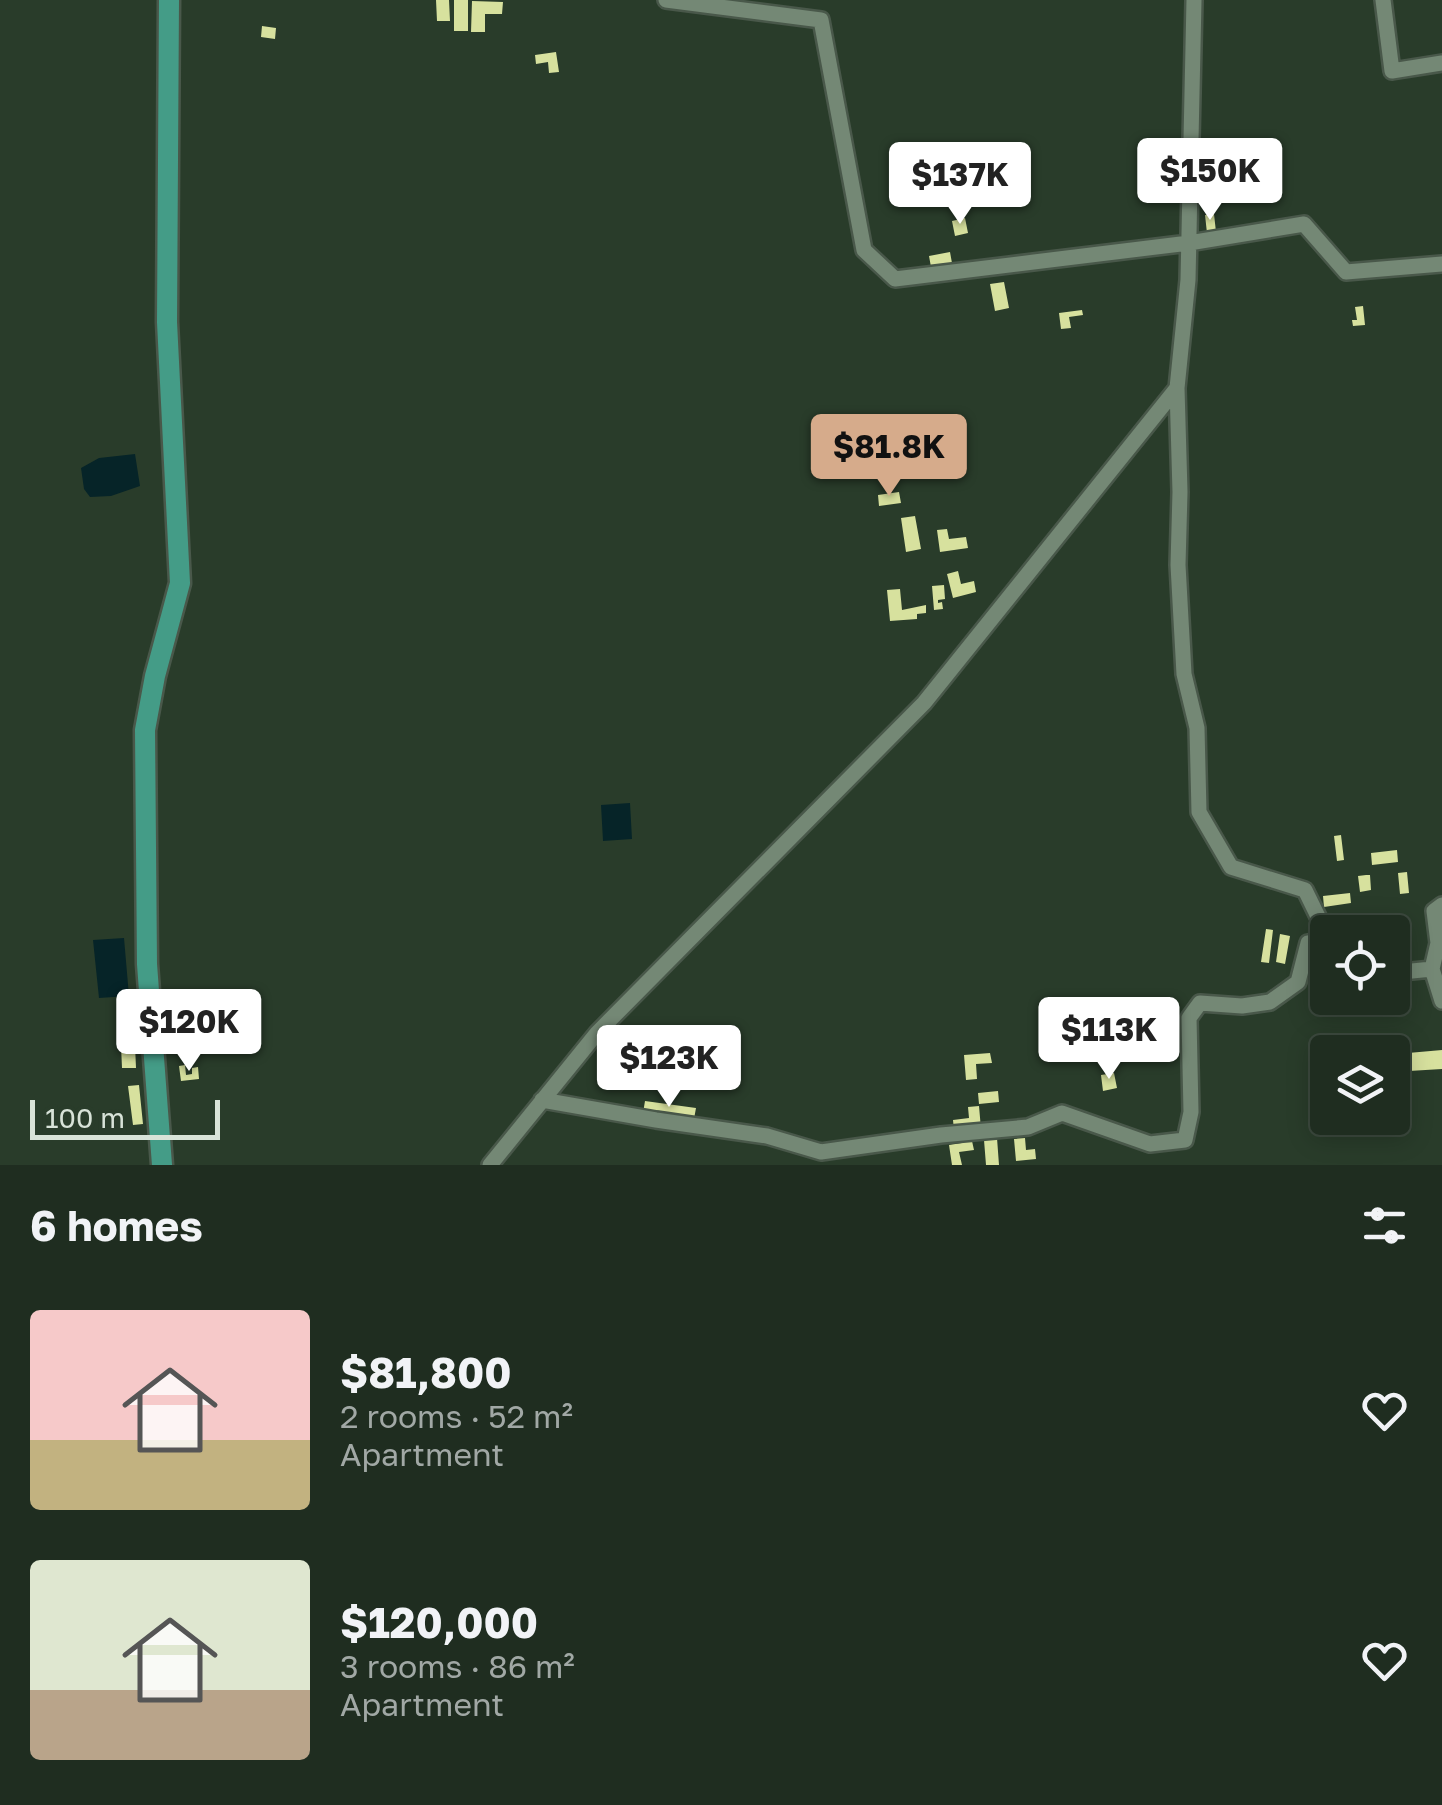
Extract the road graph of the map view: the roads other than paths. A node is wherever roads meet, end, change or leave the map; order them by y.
1 (170, 0) edge
2 (666, 0) edge
3 (1194, 0) edge
4 (1383, 0) edge
5 (1442, 64) edge
6 (1189, 243) junction
7 (1442, 264) edge
8 (1177, 388) junction
9 (1442, 905) edge
10 (1316, 915) edge
11 (1310, 943) edge
12 (1432, 969) junction
13 (1410, 971) edge
14 (1442, 1001) edge
15 (542, 1100) junction
16 (162, 1165) edge
17 (490, 1165) edge

1 - 16 main road
2 - 6 street
3 - 6 street
4 - 5 street
6 - 7 street
6 - 8 street
8 - 10 street
8 - 15 street
9 - 12 street
11 - 15 street
12 - 13 street
12 - 14 street
15 - 17 street

